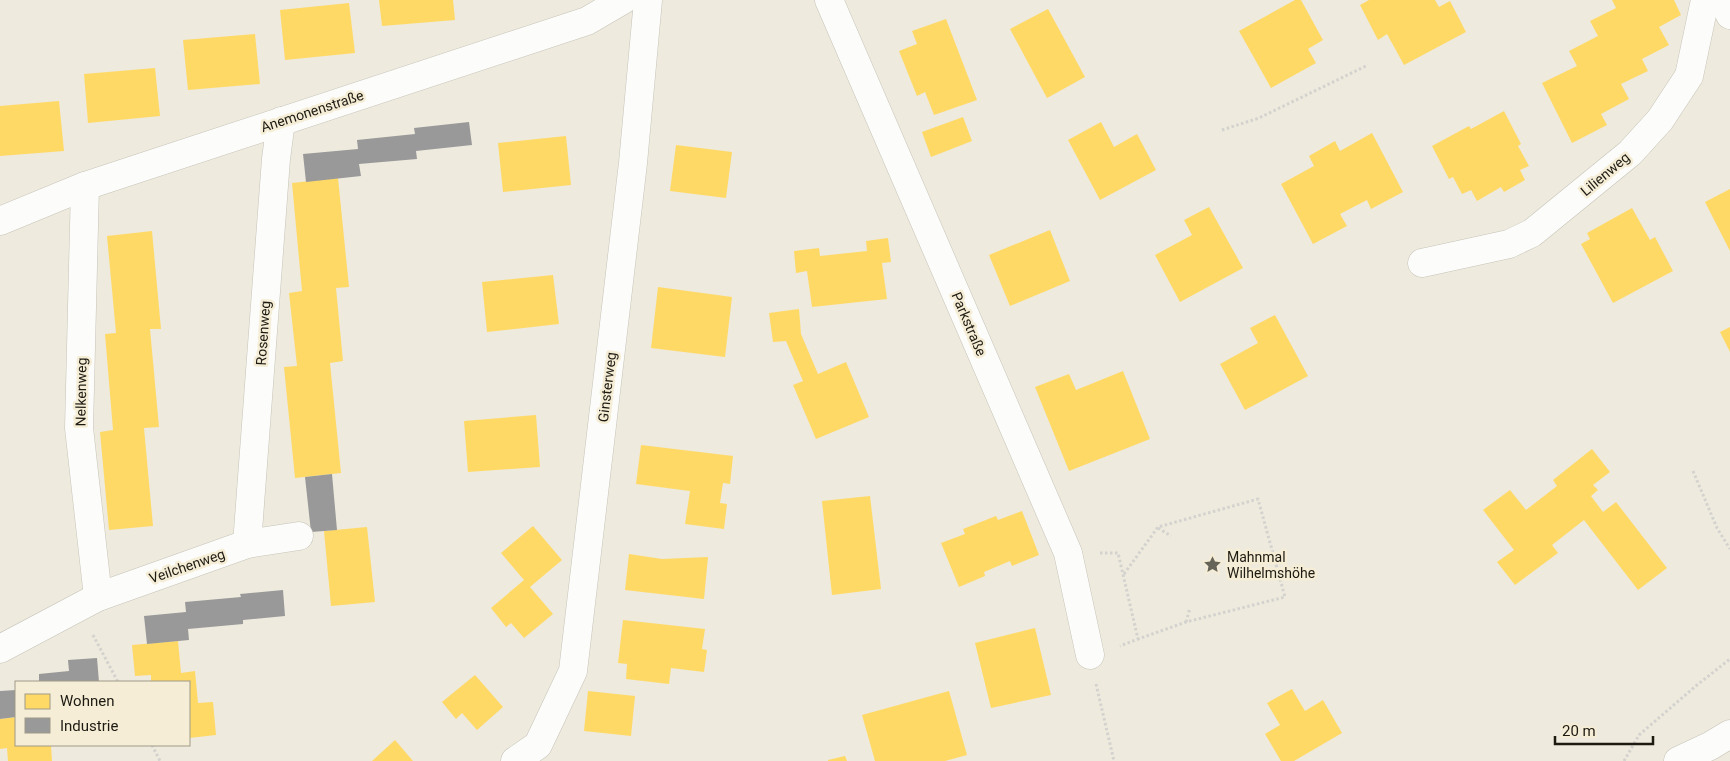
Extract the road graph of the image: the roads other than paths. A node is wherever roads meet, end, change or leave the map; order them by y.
1 (623, 0) edge
2 (648, 0) edge
3 (829, 0) edge
4 (1705, 0) edge
5 (1722, 0) edge
6 (1730, 15) edge
7 (281, 122) junction
8 (85, 186) junction
9 (0, 221) edge
10 (1422, 263) dead end
11 (299, 536) dead end
12 (247, 544) junction
13 (88, 602) junction
14 (0, 649) edge
15 (1090, 655) road end
16 (1730, 734) edge
17 (519, 760) edge
18 (1678, 761) edge

1 - 7 street, Anemonenstraße
2 - 17 street, Ginsterweg
3 - 15 street, Parkstraße
4 - 10 street, Lilienweg
5 - 6 street
7 - 8 street, Anemonenstraße
7 - 12 street, Rosenweg
8 - 9 street, Anemonenstraße
8 - 13 street, Nelkenweg
11 - 12 street, Veilchenweg
12 - 13 street, Veilchenweg
13 - 14 street, Veilchenweg
16 - 18 street

